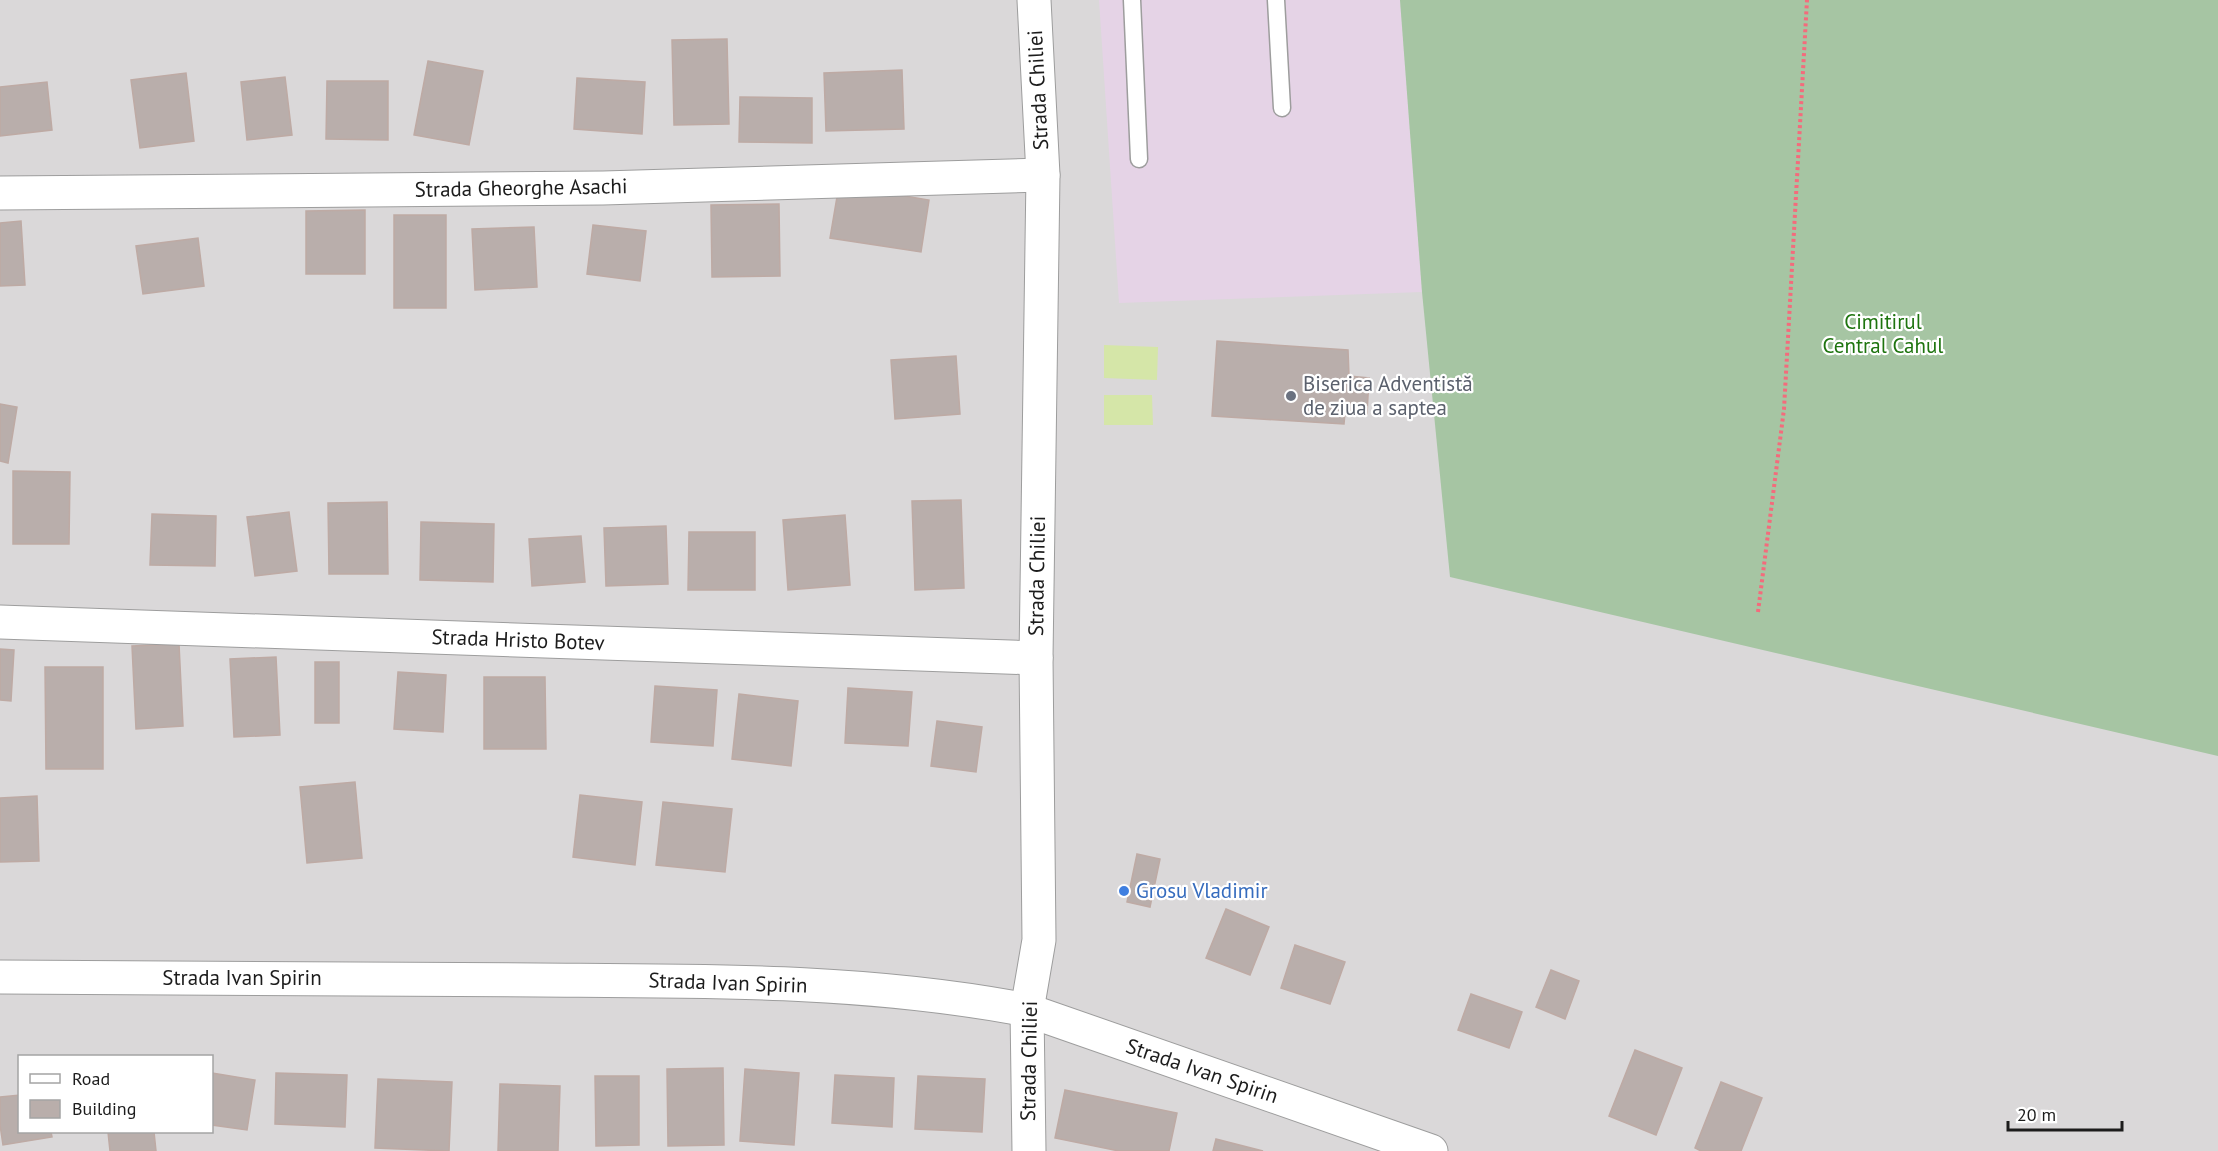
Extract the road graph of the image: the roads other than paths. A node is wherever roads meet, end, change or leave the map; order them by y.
1 (1034, 0) edge
2 (1132, 0) edge
3 (1276, 0) edge
4 (1282, 108) dead end
5 (1139, 159) dead end
6 (1043, 175) junction
7 (0, 193) edge
8 (0, 622) edge
9 (1036, 658) junction
10 (0, 977) edge
11 (1027, 1010) junction
12 (1029, 1151) edge
13 (1431, 1151) edge

1 - 6 street, Strada Chiliei
2 - 5 lane
3 - 4 lane
6 - 7 street, Strada Gheorghe Asachi
6 - 9 street, Strada Chiliei
8 - 9 street, Strada Hristo Botev
9 - 11 street, Strada Chiliei
10 - 11 street, Strada Ivan Spirin
11 - 12 street, Strada Chiliei
11 - 13 street, Strada Ivan Spirin

